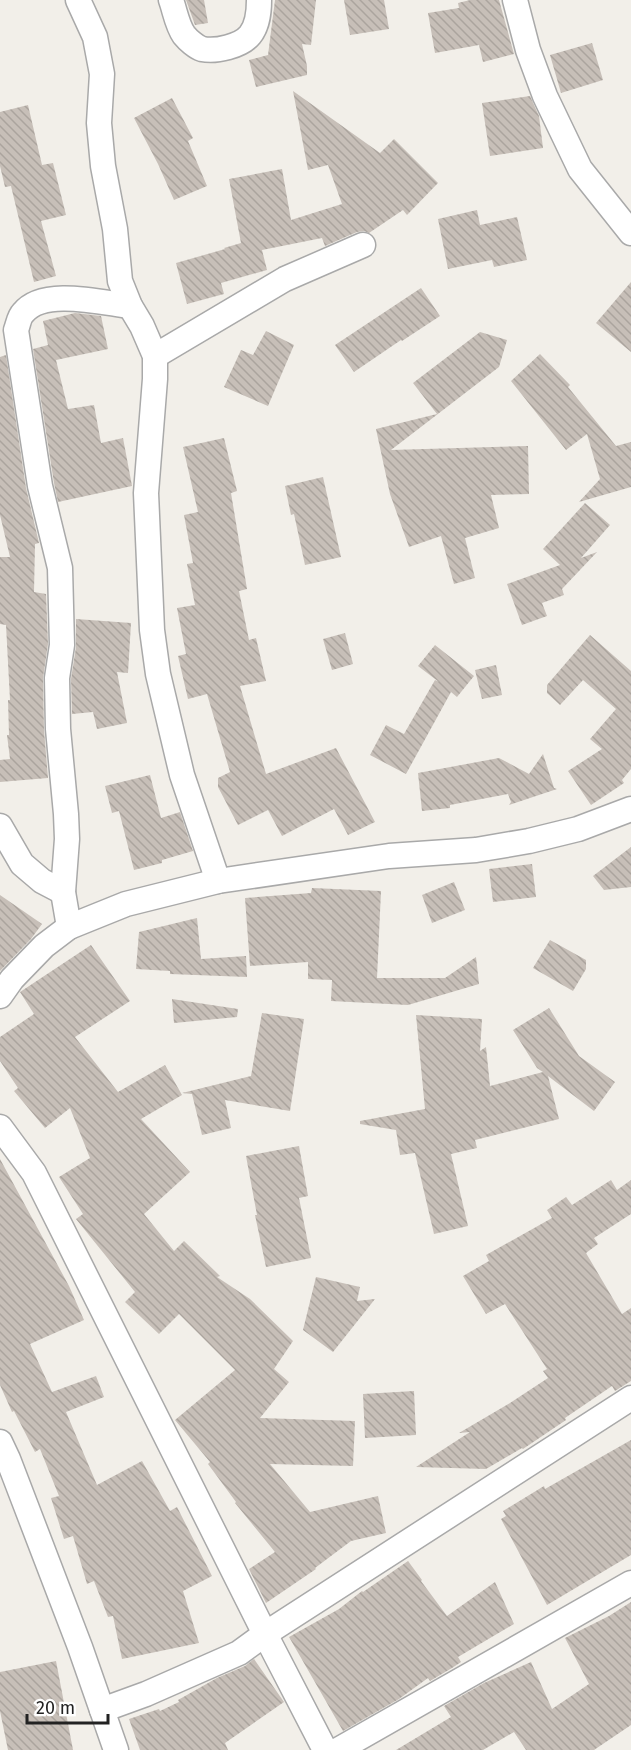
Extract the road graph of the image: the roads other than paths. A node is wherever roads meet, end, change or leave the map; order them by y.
1 (78, 0) edge
2 (171, 0) edge
3 (259, 0) edge
4 (515, 0) edge
5 (631, 233) edge
6 (363, 245) dead end
7 (130, 306) junction
8 (155, 356) junction
9 (631, 810) edge
10 (0, 826) edge
11 (219, 881) junction
12 (63, 892) junction
13 (69, 927) junction
14 (0, 996) edge
15 (0, 1127) edge
16 (629, 1406) edge
17 (0, 1442) edge
18 (631, 1583) edge
19 (265, 1634) junction
20 (102, 1710) junction
21 (116, 1750) edge
22 (325, 1750) edge
23 (338, 1750) edge

1 - 7 street
2 - 3 street
4 - 5 street
6 - 8 street
7 - 8 street
7 - 12 street
8 - 11 street
9 - 11 street
10 - 12 street
11 - 13 street
12 - 13 street
13 - 14 street
15 - 19 street
16 - 19 street
17 - 20 street
18 - 23 street
19 - 20 street
19 - 22 street
20 - 21 street

